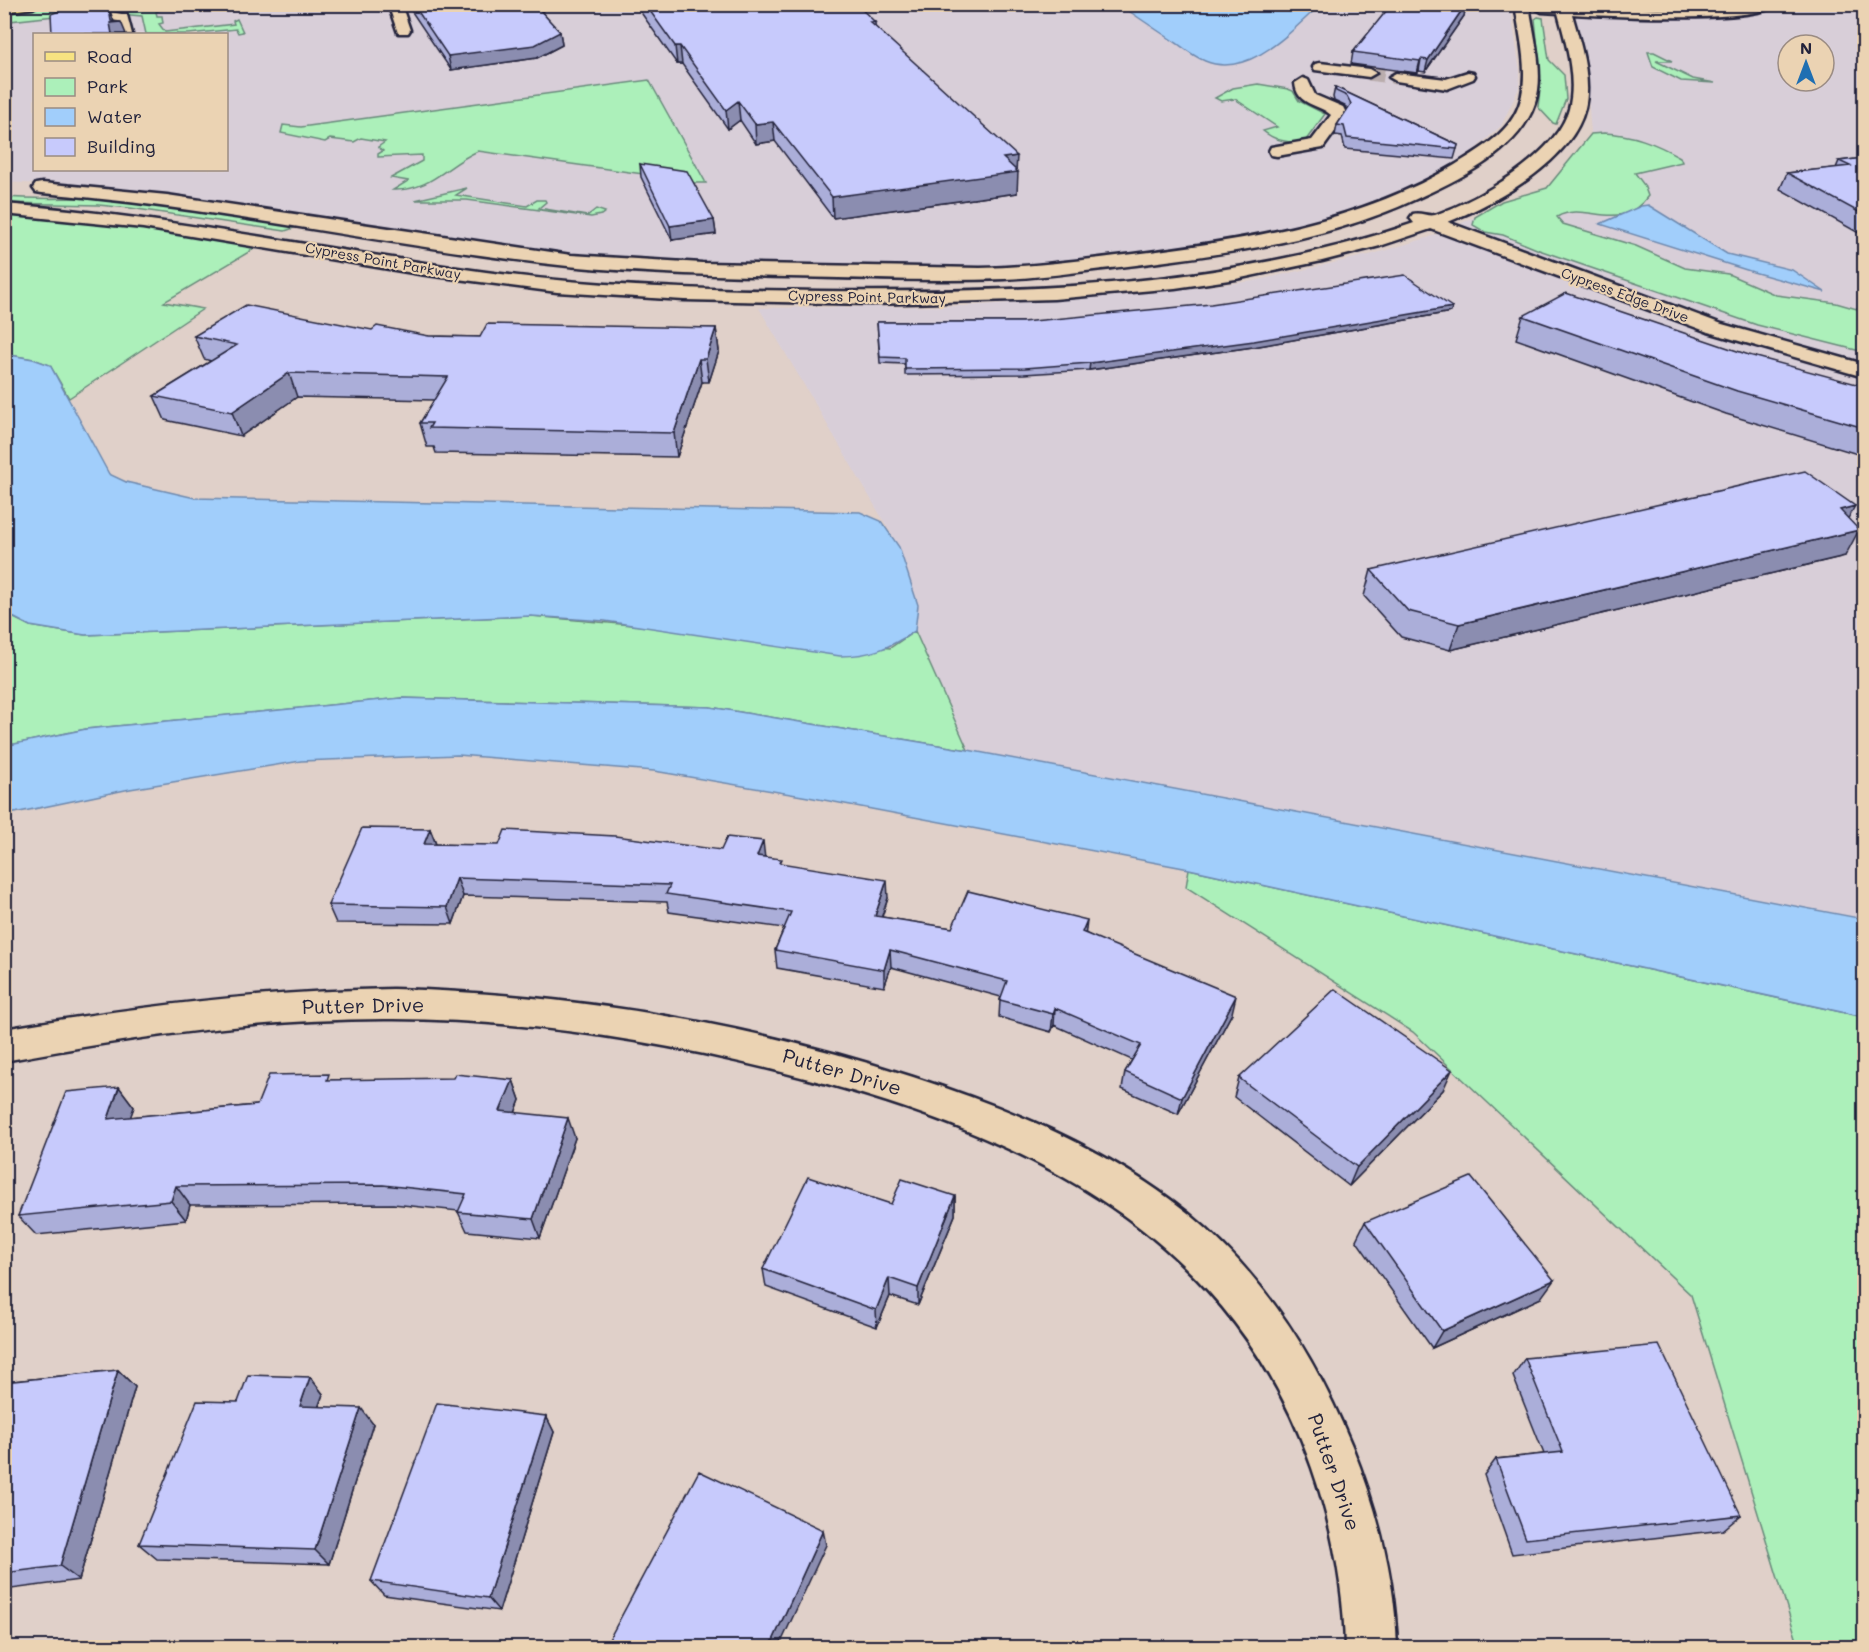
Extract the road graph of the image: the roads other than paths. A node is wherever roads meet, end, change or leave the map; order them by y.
1 (33, 4) edge
2 (1773, 4) edge
3 (1523, 5) edge
4 (394, 6) edge
5 (1563, 7) edge
6 (4, 8) edge
7 (111, 16) edge
8 (402, 30) dead end
9 (125, 33) edge
10 (1320, 67) dead end
11 (1369, 73) tunnel mouth
12 (1468, 76) dead end
13 (1396, 77) tunnel mouth
14 (1303, 83) dead end
15 (1277, 151) dead end
16 (24, 188) dead end
17 (97, 192) junction
18 (4, 196) edge
19 (1390, 207) junction
20 (4, 209) edge
21 (1432, 223) junction
22 (1864, 371) edge
23 (4, 1045) edge
24 (1371, 1647) edge

1 - 6 main road
2 - 5 street
3 - 5 street
3 - 19 street, Cypress Point Parkway
4 - 8 street
5 - 21 street, Cypress Point Parkway
7 - 9 street
10 - 11 street
12 - 13 street
14 - 15 street
16 - 17 street, Cypress Point Parkway
17 - 18 street
17 - 19 street, Cypress Point Parkway
19 - 21 street, Cypress Edge Drive
20 - 21 street, Cypress Point Parkway
21 - 22 street, Cypress Edge Drive
23 - 24 street, Putter Drive

